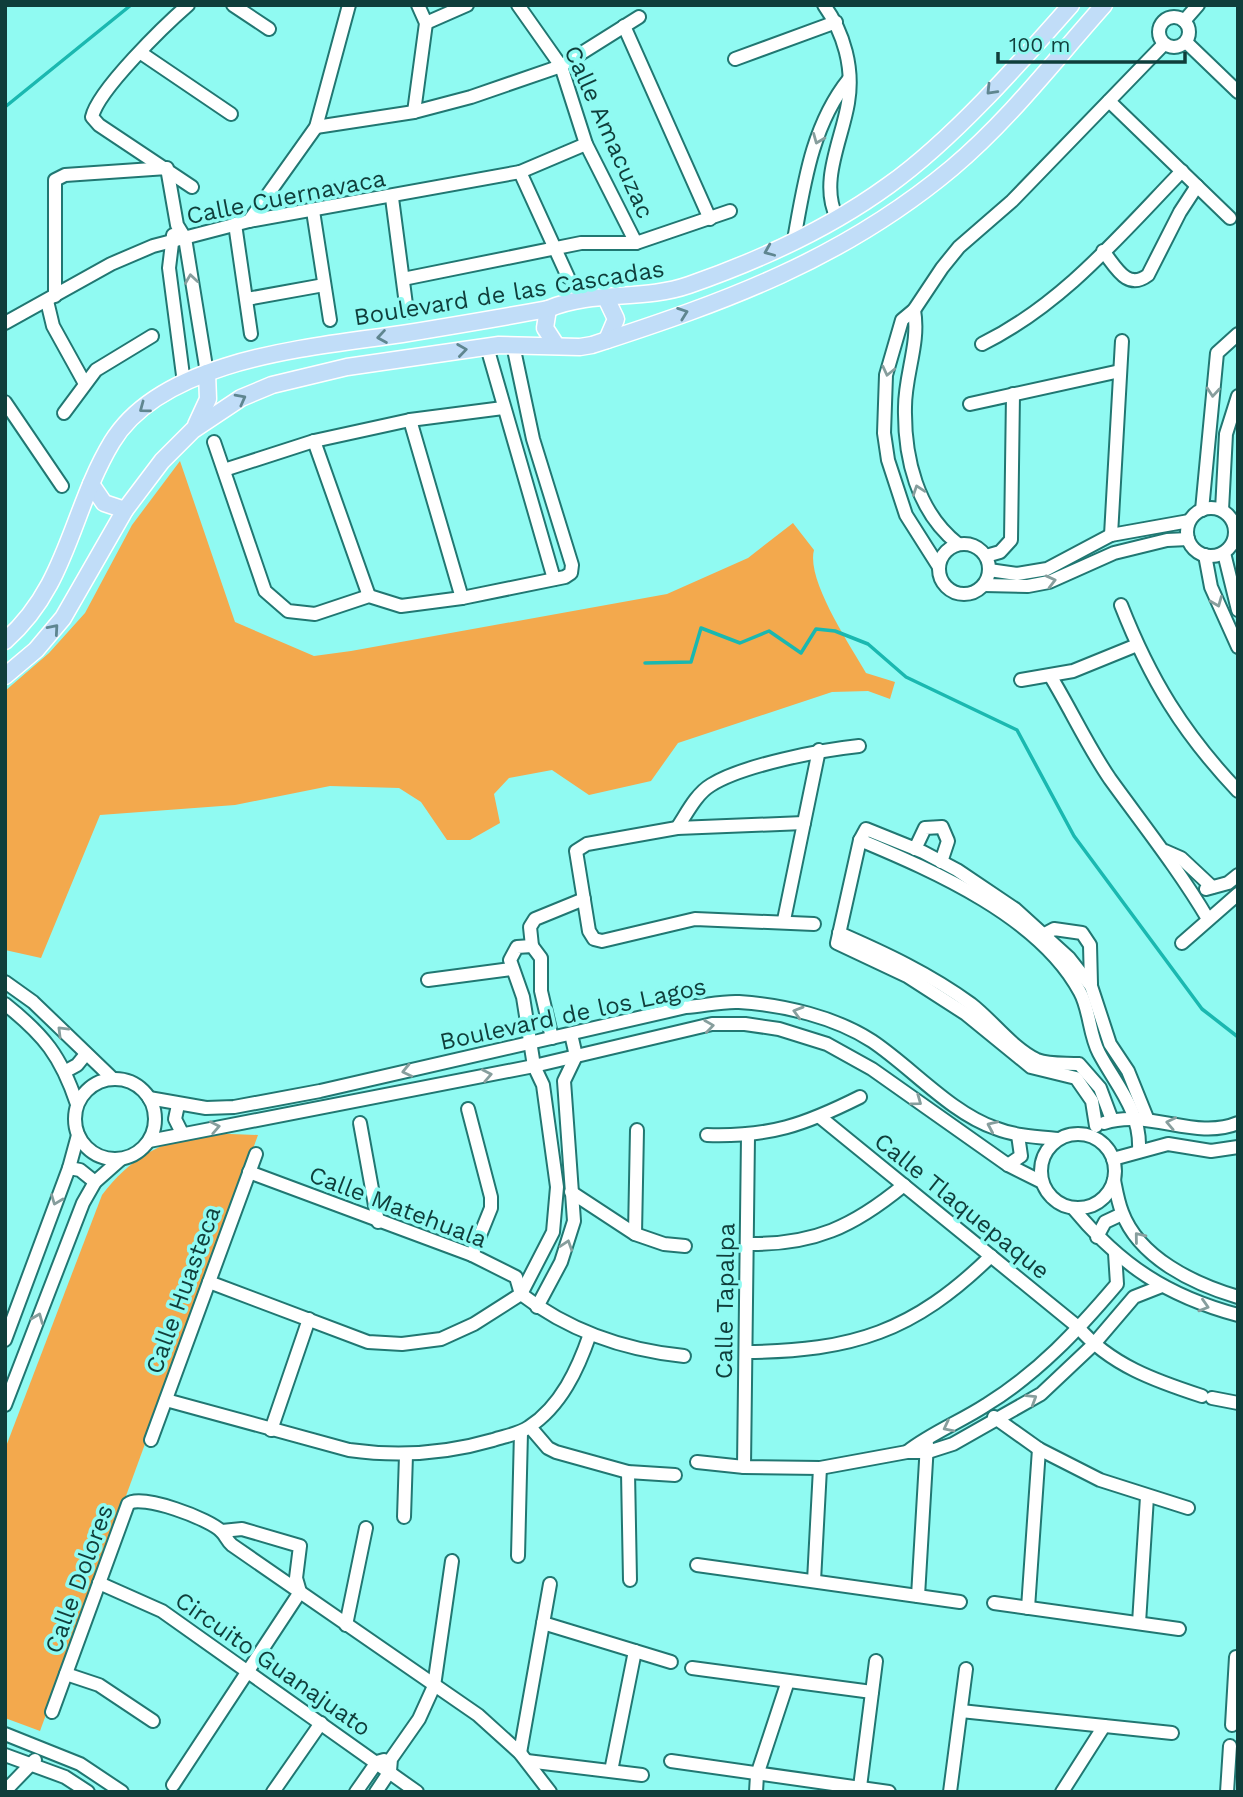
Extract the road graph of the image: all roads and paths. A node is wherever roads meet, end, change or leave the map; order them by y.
1 (188, 5) edge
2 (233, 5) edge
3 (349, 5) edge
4 (418, 5) edge
5 (467, 5) edge
6 (518, 5) edge
7 (824, 5) edge
8 (1071, 5) edge
9 (1104, 5) edge
10 (1198, 5) edge
11 (639, 17) dead end
12 (1184, 21) junction
13 (836, 22) junction
14 (426, 23) junction
15 (624, 26) junction
16 (269, 29) dead end
17 (1186, 42) junction
18 (1164, 44) junction
19 (141, 53) junction
20 (735, 59) dead end
21 (561, 66) junction
22 (849, 79) junction
23 (1238, 92) edge
24 (1109, 101) junction
25 (414, 112) junction
26 (231, 114) dead end
27 (316, 127) junction
28 (586, 144) junction
29 (167, 168) junction
30 (1182, 171) junction
31 (520, 172) junction
32 (1197, 186) junction
33 (192, 187) dead end
34 (392, 198) junction
35 (313, 211) junction
36 (730, 211) dead end
37 (837, 218) junction
38 (1230, 218) dead end
39 (710, 219) junction
40 (242, 223) junction
41 (177, 225) junction
42 (185, 238) junction
43 (794, 240) junction
44 (170, 242) junction
45 (636, 243) junction
46 (554, 248) junction
47 (1103, 251) junction
48 (568, 278) dead end
49 (402, 279) junction
50 (324, 285) junction
51 (51, 298) junction
52 (606, 298) junction
53 (247, 299) junction
54 (548, 309) junction
55 (914, 310) junction
56 (195, 311) junction
57 (407, 312) dead end
58 (176, 315) junction
59 (330, 320) dead end
60 (5, 323) edge
61 (251, 334) dead end
62 (152, 336) dead end
63 (1236, 338) edge
64 (607, 340) junction
65 (1122, 341) dead end
66 (982, 344) dead end
67 (513, 345) junction
68 (556, 345) junction
69 (487, 347) junction
70 (1120, 372) junction
71 (207, 373) junction
72 (84, 382) junction
73 (184, 383) junction
74 (1013, 394) junction
75 (1238, 396) edge
76 (5, 402) edge
77 (970, 404) dead end
78 (884, 405) junction
79 (905, 406) junction
80 (503, 408) junction
81 (64, 413) dead end
82 (411, 420) junction
83 (193, 430) junction
84 (533, 439) junction
85 (314, 441) junction
86 (215, 442) dead end
87 (514, 443) junction
88 (224, 470) junction
89 (91, 484) junction
90 (62, 486) dead end
91 (125, 510) junction
92 (1202, 510) junction
93 (1222, 510) junction
94 (1189, 521) junction
95 (1236, 522) edge
96 (1111, 535) junction
97 (1188, 538) junction
98 (1236, 541) edge
99 (958, 544) junction
100 (1224, 553) junction
101 (1205, 555) junction
102 (986, 556) junction
103 (939, 567) junction
104 (989, 570) junction
105 (554, 579) junction
106 (984, 584) junction
107 (369, 596) junction
108 (462, 598) junction
109 (1121, 605) dead end
110 (1238, 610) edge
111 (5, 641) edge
112 (1137, 645) junction
113 (1238, 647) edge
114 (5, 676) edge
115 (1051, 677) junction
116 (1021, 680) dead end
117 (859, 746) dead end
118 (819, 750) junction
119 (1238, 791) edge
120 (804, 823) junction
121 (677, 828) junction
122 (860, 840) junction
123 (919, 850) junction
124 (1166, 851) junction
125 (942, 862) junction
126 (918, 864) junction
127 (1238, 875) edge
128 (1212, 887) junction
129 (1238, 894) edge
130 (984, 895) junction
131 (1195, 897) junction
132 (583, 898) junction
133 (1208, 919) junction
134 (784, 920) junction
135 (814, 924) dead end
136 (839, 933) junction
137 (1040, 936) junction
138 (1182, 943) dead end
139 (532, 946) junction
140 (511, 969) junction
141 (428, 980) dead end
142 (5, 982) edge
143 (1086, 989) junction
144 (5, 1004) edge
145 (571, 1034) junction
146 (552, 1038) junction
147 (530, 1043) junction
148 (1110, 1044) junction
149 (1098, 1051) junction
150 (86, 1054) junction
151 (576, 1056) junction
152 (1079, 1064) junction
153 (534, 1066) junction
154 (66, 1071) junction
155 (1070, 1075) junction
156 (111, 1078) junction
157 (564, 1082) junction
158 (542, 1085) junction
159 (860, 1097) dead end
160 (149, 1098) junction
161 (77, 1104) junction
162 (178, 1105) junction
163 (468, 1109) dead end
164 (820, 1117) junction
165 (1141, 1118) junction
166 (1112, 1120) junction
167 (360, 1123) dead end
168 (1238, 1123) edge
169 (1097, 1126) junction
170 (567, 1127) junction
171 (549, 1129) junction
172 (637, 1130) dead end
173 (182, 1133) junction
174 (1082, 1134) junction
175 (78, 1135) junction
176 (707, 1135) dead end
177 (1018, 1135) junction
178 (748, 1136) junction
179 (1058, 1139) junction
180 (149, 1141) junction
181 (1238, 1147) edge
182 (1139, 1150) junction
183 (256, 1154) dead end
184 (121, 1159) junction
185 (1113, 1159) junction
186 (1007, 1165) junction
187 (69, 1168) junction
188 (249, 1172) junction
189 (1114, 1180) junction
190 (95, 1182) junction
191 (1042, 1182) junction
192 (904, 1185) junction
193 (558, 1187) junction
194 (574, 1193) junction
195 (1073, 1208) junction
196 (1122, 1214) junction
197 (378, 1222) junction
198 (635, 1234) junction
199 (1097, 1237) junction
200 (747, 1244) junction
201 (685, 1246) dead end
202 (1115, 1253) junction
203 (472, 1255) junction
204 (990, 1256) junction
205 (209, 1282) junction
206 (1116, 1284) junction
207 (1162, 1286) junction
208 (521, 1294) junction
209 (1134, 1297) junction
210 (1238, 1297) edge
211 (537, 1307) junction
212 (1238, 1315) edge
213 (309, 1318) junction
214 (1078, 1327) junction
215 (590, 1334) junction
216 (5, 1340) edge
217 (1093, 1345) junction
218 (5, 1346) edge
219 (746, 1352) junction
220 (24, 1353) junction
221 (684, 1356) dead end
222 (166, 1400) junction
223 (1238, 1403) edge
224 (988, 1404) junction
225 (5, 1405) edge
226 (996, 1421) junction
227 (525, 1429) junction
228 (271, 1430) junction
229 (925, 1437) junction
230 (151, 1440) dead end
231 (1039, 1448) junction
232 (907, 1451) junction
233 (928, 1452) junction
234 (406, 1455) junction
235 (697, 1462) dead end
236 (744, 1467) junction
237 (820, 1468) junction
238 (628, 1472) junction
239 (675, 1475) dead end
240 (1147, 1497) junction
241 (1188, 1508) dead end
242 (404, 1517) dead end
243 (366, 1528) dead end
244 (222, 1531) junction
245 (518, 1556) dead end
246 (452, 1561) dead end
247 (697, 1565) dead end
248 (630, 1580) dead end
249 (814, 1581) junction
250 (99, 1583) junction
251 (550, 1584) dead end
252 (300, 1592) junction
253 (918, 1596) junction
254 (960, 1602) dead end
255 (994, 1603) dead end
256 (1028, 1608) junction
257 (543, 1623) junction
258 (1139, 1623) junction
259 (346, 1625) junction
260 (1180, 1629) dead end
261 (635, 1651) junction
262 (1236, 1657) edge
263 (876, 1661) dead end
264 (671, 1662) dead end
265 (692, 1668) dead end
266 (966, 1669) dead end
267 (248, 1671) junction
268 (66, 1674) junction
269 (788, 1681) junction
270 (433, 1686) junction
271 (1236, 1688) edge
272 (872, 1692) junction
273 (961, 1711) junction
274 (52, 1712) dead end
275 (153, 1721) dead end
276 (321, 1723) junction
277 (1232, 1725) dead end
278 (1104, 1726) junction
279 (1172, 1733) dead end
280 (5, 1734) edge
281 (1230, 1746) dead end
282 (45, 1749) junction
283 (5, 1755) edge
284 (523, 1757) junction
285 (671, 1761) dead end
286 (377, 1762) junction
287 (32, 1763) junction
288 (391, 1765) junction
289 (611, 1771) junction
290 (642, 1775) dead end
291 (757, 1775) junction
292 (173, 1785) dead end
293 (7, 1786) edge
294 (860, 1787) junction
295 (1231, 1787) edge
296 (88, 1792) edge
297 (122, 1792) edge
298 (273, 1792) edge
299 (356, 1792) edge
300 (376, 1792) edge
301 (417, 1792) edge
302 (550, 1792) edge
303 (756, 1792) edge
304 (889, 1792) edge
305 (950, 1792) edge
306 (1062, 1792) edge

1 - 19 street
2 - 16 street
3 - 27 street
4 - 14 street
5 - 14 street
6 - 21 street, Calle Amacuzac
7 - 13 street
8 -> 37 main road, Boulevard de las Cascadas
64 -> 9 main road, Boulevard de las Cascadas
10 - 12 street
11 - 15 street
12 - 17 street
12 - 18 street
13 - 20 street
13 - 22 street
14 - 25 street
15 - 21 street
15 - 39 street
17 - 18 street
17 - 23 street
18 - 24 street
19 - 26 street
19 - 29 street
21 - 25 street
21 - 28 street, Calle Amacuzac
22 - 37 street
22 -> 43 street
24 - 30 street
24 - 55 street
25 - 27 street
27 - 40 street
28 - 31 street, Calle Cuernavaca
28 - 45 street, Calle Amacuzac
29 - 33 street
29 - 41 street
29 - 51 street
30 - 32 street
30 - 47 street
31 - 34 street, Calle Cuernavaca
31 - 46 street
32 - 38 street
32 - 47 street
34 - 35 street, Calle Cuernavaca
34 - 49 street
35 - 40 street, Calle Cuernavaca
35 - 50 street
36 - 39 street
37 - 43 main road, Boulevard de las Cascadas
39 - 45 street
40 - 42 street, Calle Cuernavaca
40 - 53 street
41 - 42 street
41 - 44 street
42 - 44 street, Calle Cuernavaca
56 -> 42 street
43 -> 52 main road, Boulevard de las Cascadas
44 - 51 street, Calle Cuernavaca
44 - 58 street
45 - 46 street
46 - 48 street
46 - 49 street
47 - 66 street
49 - 57 street
50 - 53 street
50 - 59 street
51 - 60 street, Calle Cuernavaca
51 - 72 street
52 - 54 main road, Boulevard de las Cascadas
52 - 64 main road
53 - 61 street
54 - 68 main road
54 -> 71 main road, Boulevard de las Cascadas
55 -> 78 street
55 - 79 street
56 - 58 street
56 - 71 street
58 - 73 street
62 - 72 street
63 -> 92 street
64 - 68 main road, Boulevard de las Cascadas
65 - 70 street
67 - 68 main road, Boulevard de las Cascadas
67 - 69 main road, Boulevard de las Cascadas
67 - 84 street
69 - 80 street
83 -> 69 main road, Boulevard de las Cascadas
70 - 74 street
70 - 96 street
71 - 73 main road, Boulevard de las Cascadas
71 - 83 main road
72 - 81 street
73 -> 89 main road, Boulevard de las Cascadas
74 - 77 street
74 - 102 street
75 - 93 street
76 - 90 street
78 - 79 street
78 - 103 street
99 -> 79 street
80 - 82 street
80 - 87 street
82 - 85 street
82 - 108 street
83 - 91 main road, Boulevard de las Cascadas
84 - 87 street
84 - 105 street
85 - 88 street
85 - 107 street
86 - 88 street
87 - 105 street
88 - 107 street
89 - 91 main road
89 - 111 main road, Boulevard de las Cascadas
114 -> 91 main road, Boulevard de las Cascadas
92 - 93 street
92 - 94 street
93 - 95 street
94 - 96 street
94 - 97 street
95 - 98 street
96 - 104 street
97 - 101 street
106 -> 97 street
98 - 100 street
99 - 102 street
99 - 103 street
100 - 101 street
100 - 110 street
101 -> 113 street
102 - 104 street
103 - 106 street
104 - 106 street
105 - 108 street
107 - 108 street
109 - 112 street
112 - 115 street
112 - 119 street
115 - 116 street
115 - 124 street
117 - 118 street
118 - 120 street
118 - 121 street
120 - 121 street
120 - 134 street
121 - 132 street
122 - 123 street
122 - 126 street
122 - 136 street
123 - 125 street
123 - 125 street
123 - 126 street
124 - 128 street
124 - 131 street
125 - 130 street
126 - 130 street
127 - 128 street
128 - 131 street
129 - 133 street
130 - 137 street
131 - 133 street
132 - 134 street
132 - 139 street
133 - 138 street
134 - 135 street
136 - 152 street
136 - 155 street
137 - 143 street
137 - 143 street
139 - 140 street
139 - 146 street
140 - 141 street
140 - 147 street
150 -> 142 street
143 - 148 street
143 - 149 street
144 - 154 street
145 - 146 street, Boulevard de los Lagos
145 - 151 street
177 -> 145 street, Boulevard de los Lagos
146 - 147 street, Boulevard de los Lagos
147 - 153 street
147 -> 162 street, Boulevard de los Lagos
148 - 149 street
148 - 165 street
149 - 152 street
149 - 165 street
150 - 154 street
150 - 156 street
151 - 153 street, Boulevard de los Lagos
151 - 157 street
151 -> 186 street, Boulevard de los Lagos
152 - 155 street
152 - 166 street
153 - 158 street
173 -> 153 street, Boulevard de los Lagos
154 - 161 street
155 - 169 street
156 - 160 street
156 - 161 street
157 - 158 street
157 - 170 street
158 - 171 street
159 - 164 street
160 - 162 street, Boulevard de los Lagos
160 - 180 street
161 - 175 street
162 - 173 street
163 - 203 street
164 - 178 street
164 - 192 street, Calle Tlaquepaque
165 - 166 street
168 -> 165 street
165 - 182 street
166 - 169 street
167 - 197 street
169 - 174 street
170 - 171 street
170 - 194 street
171 - 193 street
172 - 198 street
173 - 180 street, Boulevard de los Lagos
174 - 179 street
174 - 185 street
175 - 184 street
175 - 187 street
176 - 178 street
177 - 179 street, Boulevard de los Lagos
177 - 186 street
178 - 200 street, Calle Tapalpa
179 - 191 street
180 - 184 street
181 - 182 street
182 - 185 street
183 - 188 street, Calle Huasteca
184 - 190 street
185 - 189 street
186 - 191 street, Boulevard de los Lagos
187 - 190 street
187 -> 216 street
188 - 197 street, Calle Matehuala
188 - 205 street, Calle Huasteca
189 - 195 street
189 - 196 street
220 -> 190 street
191 - 195 street
192 - 200 street
192 - 204 street, Calle Tlaquepaque
193 - 194 street
193 - 208 street
194 - 198 street
211 -> 194 street
195 - 199 street
196 - 199 street
210 -> 196 street
197 - 203 street, Calle Matehuala
198 - 201 street
199 - 202 street
200 - 219 street, Calle Tapalpa
202 - 206 street
202 - 207 street
203 - 208 street, Calle Matehuala
204 - 214 street, Calle Tlaquepaque
204 - 219 street
205 - 213 street
205 - 222 street, Calle Huasteca
206 - 209 street
206 - 214 street
207 - 209 street
207 -> 212 street
208 - 211 street, Calle Matehuala
208 - 213 street
209 - 217 street
211 - 215 street, Calle Matehuala
213 - 228 street
214 - 217 street, Calle Tlaquepaque
214 - 224 street
215 - 221 street, Calle Matehuala
215 - 227 street
217 - 223 street, Calle Tlaquepaque
226 -> 217 street
218 - 220 street
219 - 236 street, Calle Tapalpa
220 - 225 street
222 - 228 street
222 - 230 street, Calle Huasteca
224 - 226 street
224 -> 229 street
226 - 231 street
226 - 233 street
227 - 234 street
227 - 238 street
227 - 245 street
228 - 234 street
229 - 232 street
229 - 233 street
231 - 240 street
231 - 256 street
232 - 233 street
232 - 237 street
233 - 253 street
234 - 242 street
235 - 236 street
236 - 237 street
237 - 249 street
238 - 239 street
238 - 248 street
240 - 241 street
240 - 258 street
243 - 259 street
244 - 250 street, Calle Dolores
244 - 252 street
244 - 252 street
246 - 270 street
247 - 249 street
249 - 253 street
250 - 267 street, Circuito Guanajuato
250 - 268 street, Calle Dolores
251 - 257 street
252 - 259 street
252 - 267 street
253 - 254 street
255 - 256 street
256 - 258 street
257 - 261 street
257 - 284 street
258 - 260 street
259 - 270 street
261 - 264 street
261 - 289 street
262 - 271 street
263 - 272 street
265 - 269 street
266 - 273 street
267 - 276 street, Circuito Guanajuato
267 - 292 street
268 - 274 street, Calle Dolores
268 - 275 street
269 - 272 street
269 - 291 street
270 - 284 street
270 - 288 street
271 - 277 street
272 - 294 street
273 - 278 street
273 - 305 street
276 - 286 street, Circuito Guanajuato
276 - 298 street
278 - 279 street
278 - 306 street
280 - 282 street
281 - 295 street
282 - 287 street
282 - 297 street
283 - 287 street
284 - 289 street
284 - 302 street
285 - 291 street
286 - 288 street
286 - 299 street
287 - 293 street
287 - 296 street
288 - 300 street
288 - 301 street
289 - 290 street
291 - 294 street
291 - 303 street
294 - 304 street

